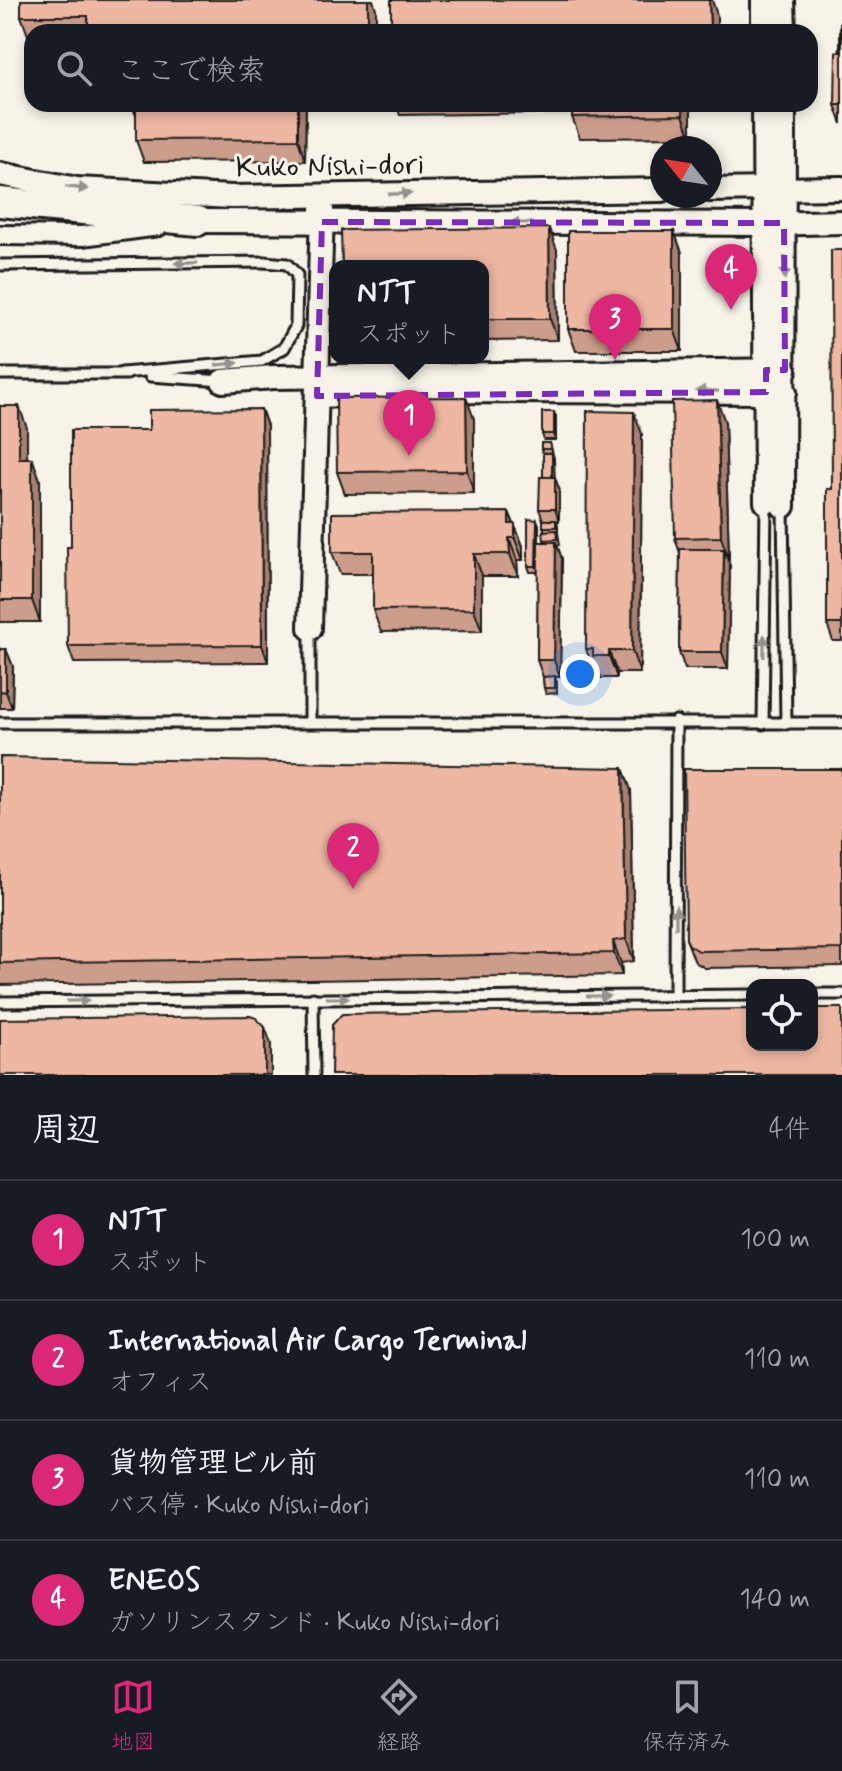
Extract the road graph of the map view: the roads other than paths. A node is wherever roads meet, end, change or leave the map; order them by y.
1 (763, 0) edge
2 (783, 0) edge
3 (763, 24) edge
4 (784, 24) edge
5 (765, 112) edge
6 (783, 112) edge
7 (0, 174) edge
8 (842, 188) edge
9 (774, 189) junction
10 (650, 190) edge
11 (722, 190) edge
12 (322, 196) junction
13 (0, 202) edge
14 (198, 221) junction
15 (322, 222) junction
16 (842, 222) edge
17 (774, 224) junction
18 (0, 235) edge
19 (0, 265) edge
20 (122, 373) junction
21 (0, 374) edge
22 (223, 381) joint
23 (776, 381) junction
24 (317, 387) junction
25 (774, 504) junction
26 (310, 628) joint
27 (676, 721) junction
28 (310, 722) junction
29 (0, 723) edge
30 (842, 723) edge
31 (763, 724) junction
32 (786, 724) junction
33 (818, 994) edge
34 (842, 994) edge
35 (675, 995) junction
36 (746, 995) edge
37 (313, 998) junction
38 (0, 1002) edge
39 (314, 1075) edge

1 - 3 street
2 - 4 street
5 - 9 street
6 - 9 street
7 -> 12 street, Kuko Nishi-dori
8 - 9 street
9 - 11 street
9 - 17 street
12 -> 10 street, Kuko Nishi-dori
12 - 15 street
13 - 14 highway
14 - 15 street, Kuko Nishi-dori
14 - 18 street
17 -> 15 street, Kuko Nishi-dori
15 - 24 street
16 - 17 street, Kuko Nishi-dori
17 - 23 street
20 -> 19 lane, bridge
20 - 21 lane
20 - 22 lane
22 - 24 street
23 - 24 street
23 - 25 street
24 - 26 street
31 -> 25 lane
25 - 32 lane
26 - 28 lane
27 - 28 lane
27 - 31 lane
35 -> 27 lane
28 - 29 lane
30 - 32 lane
31 - 32 lane
33 - 34 lane
35 - 36 lane
37 -> 35 lane
38 -> 37 lane
37 - 39 lane

